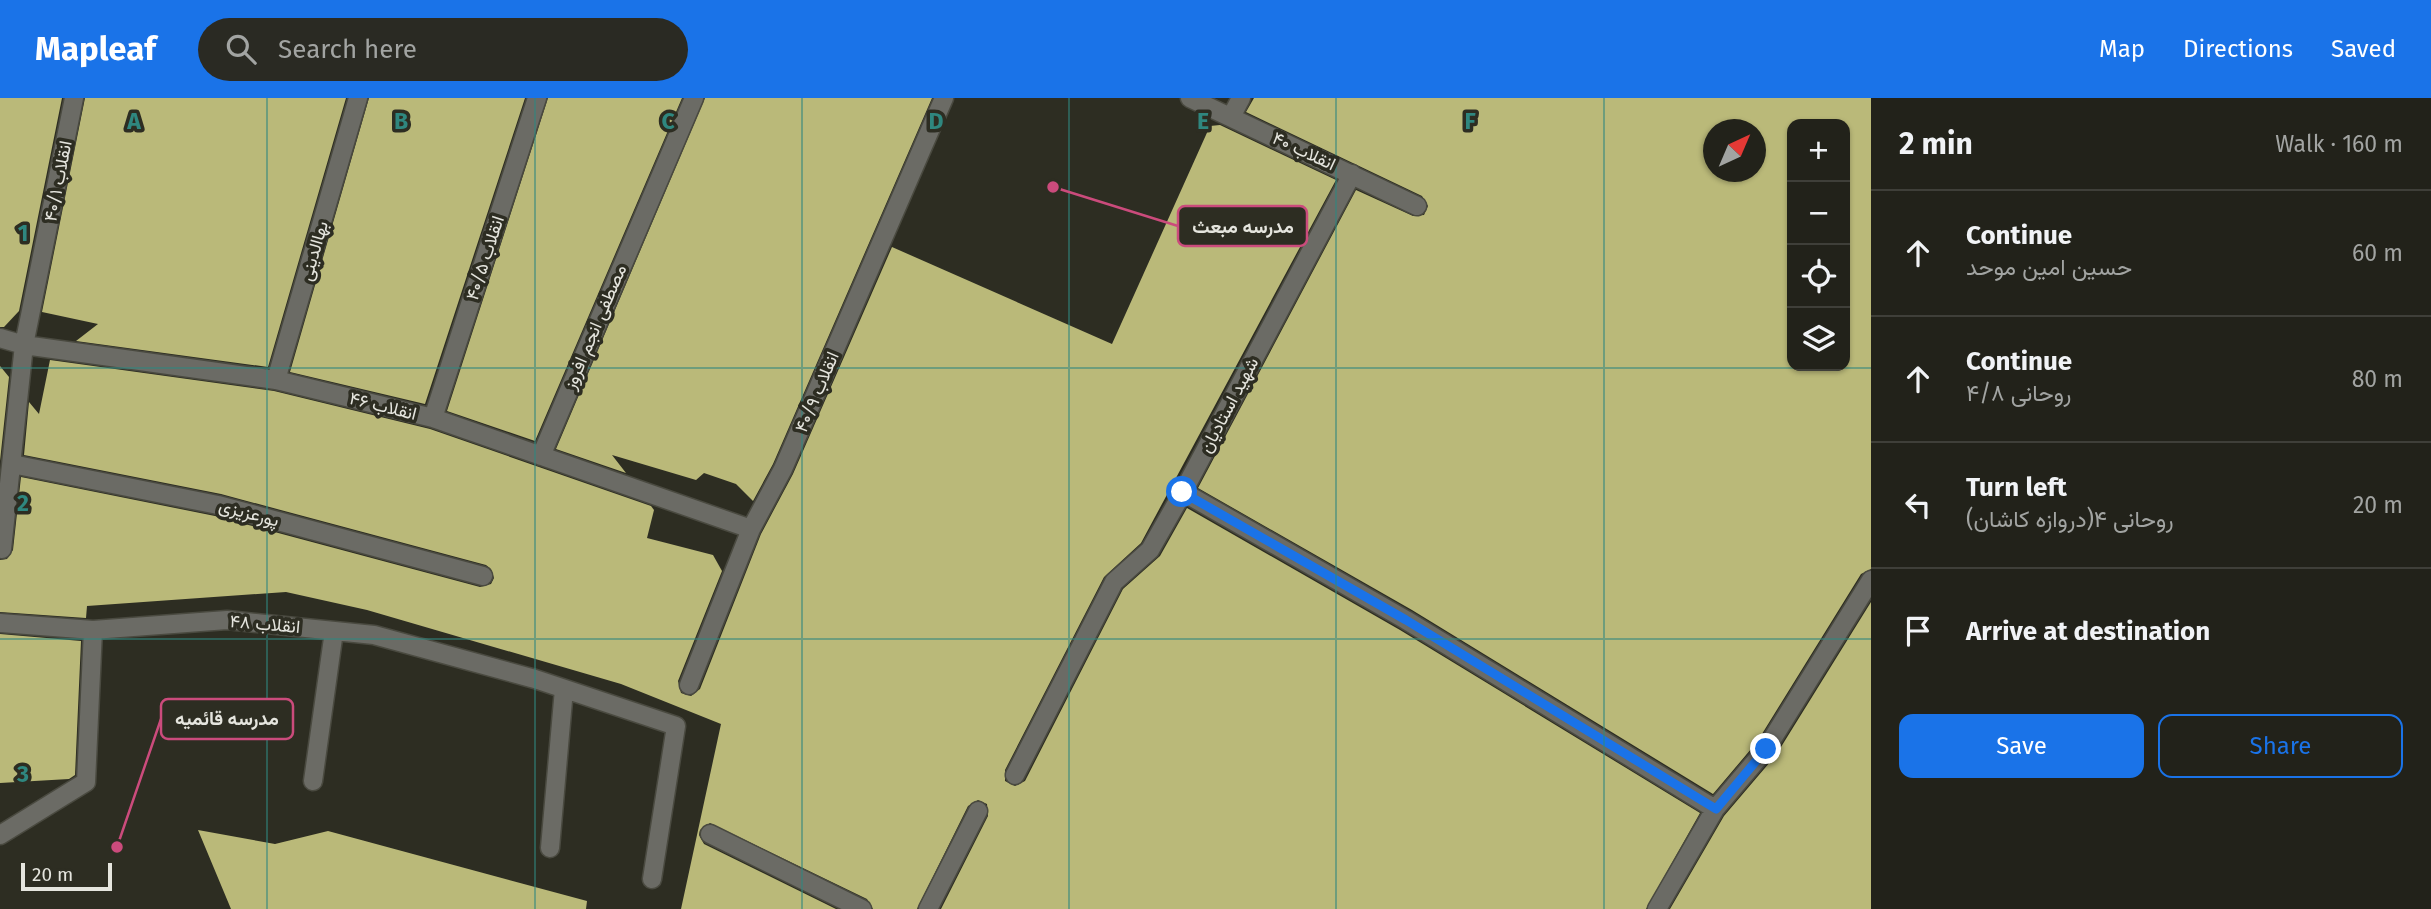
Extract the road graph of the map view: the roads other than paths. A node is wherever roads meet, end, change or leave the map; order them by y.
1 (74, 98) edge
2 (358, 98) edge
3 (537, 98) edge
4 (694, 98) edge
5 (944, 98) edge
6 (1190, 98) edge
7 (1241, 98) edge
8 (1231, 117) junction
9 (1352, 174) junction
10 (1417, 206) dead end
11 (0, 338) edge
12 (24, 345) junction
13 (276, 380) junction
14 (433, 418) junction
15 (541, 456) junction
16 (12, 464) junction
17 (1182, 492) junction
18 (751, 529) junction
19 (2, 549) dead end
20 (483, 576) dead end
21 (1871, 580) edge
22 (0, 622) edge
23 (93, 630) junction
24 (334, 631) junction
25 (690, 685) dead end
26 (564, 689) junction
27 (1015, 775) dead end
28 (313, 781) dead end
29 (1716, 809) junction
30 (978, 811) dead end
31 (710, 834) dead end
32 (0, 835) edge
33 (550, 848) dead end
34 (652, 879) dead end
35 (862, 909) edge
36 (928, 909) edge
37 (1657, 909) edge

1 - 12 street, انقلاب ۴۰/۱
2 - 13 street, بهاالدینی
3 - 14 street, انقلاب ۴۰/۵
4 - 15 street, مصطفی انجم افروز
5 - 18 street, انقلاب ۴۰/۹
6 - 8 street, انقلاب ۴۰
7 - 8 street
8 - 9 street, انقلاب ۴۰
9 - 10 street, انقلاب ۴۰
9 - 17 street, شهید استادیان
11 - 12 street, انقلاب ۴۶
12 - 13 street, انقلاب ۴۶
12 - 16 street
13 - 14 street, انقلاب ۴۶
14 - 15 street, انقلاب ۴۶
15 - 18 street, انقلاب ۴۶
16 - 19 street
16 - 20 street, پورعزیزی
17 - 27 street, شهید استادیان
17 - 29 street
18 - 25 street, انقلاب ۴۰/۹
21 - 29 street
22 - 23 street, انقلاب ۴۸
23 - 24 street, انقلاب ۴۸
23 - 32 street
24 - 26 street, انقلاب ۴۸
24 - 28 street
26 - 33 street
26 - 34 street, انقلاب ۴۸
29 - 37 street
30 - 36 street
31 - 35 street

